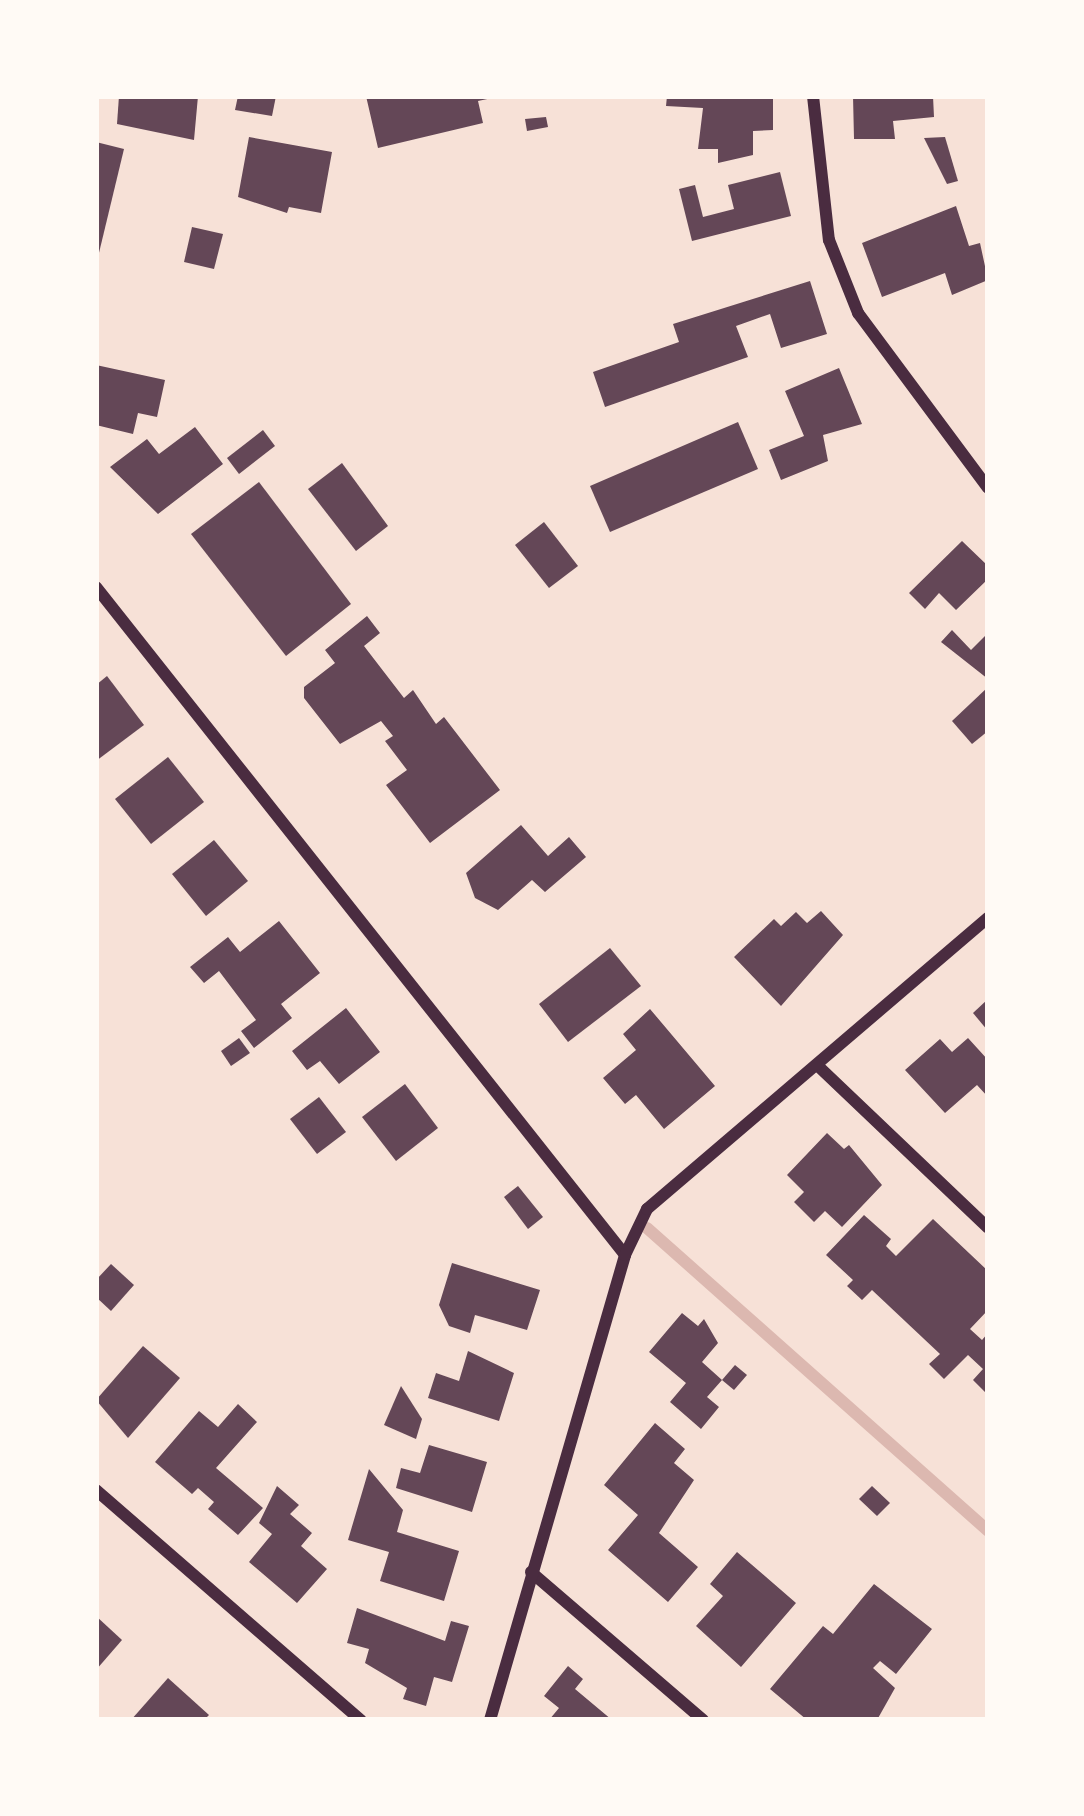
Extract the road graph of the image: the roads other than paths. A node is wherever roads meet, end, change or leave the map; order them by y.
1 (813, 96) edge
2 (988, 488) edge
3 (96, 587) edge
4 (988, 918) edge
5 (817, 1065) junction
6 (988, 1228) edge
7 (625, 1255) junction
8 (96, 1490) edge
9 (531, 1572) junction
10 (362, 1720) edge
11 (490, 1720) edge
12 (703, 1720) edge

1 - 2 street
3 - 7 street
4 - 5 street
5 - 6 street
5 - 7 street
7 - 9 street
8 - 10 street
9 - 11 street
9 - 12 street

